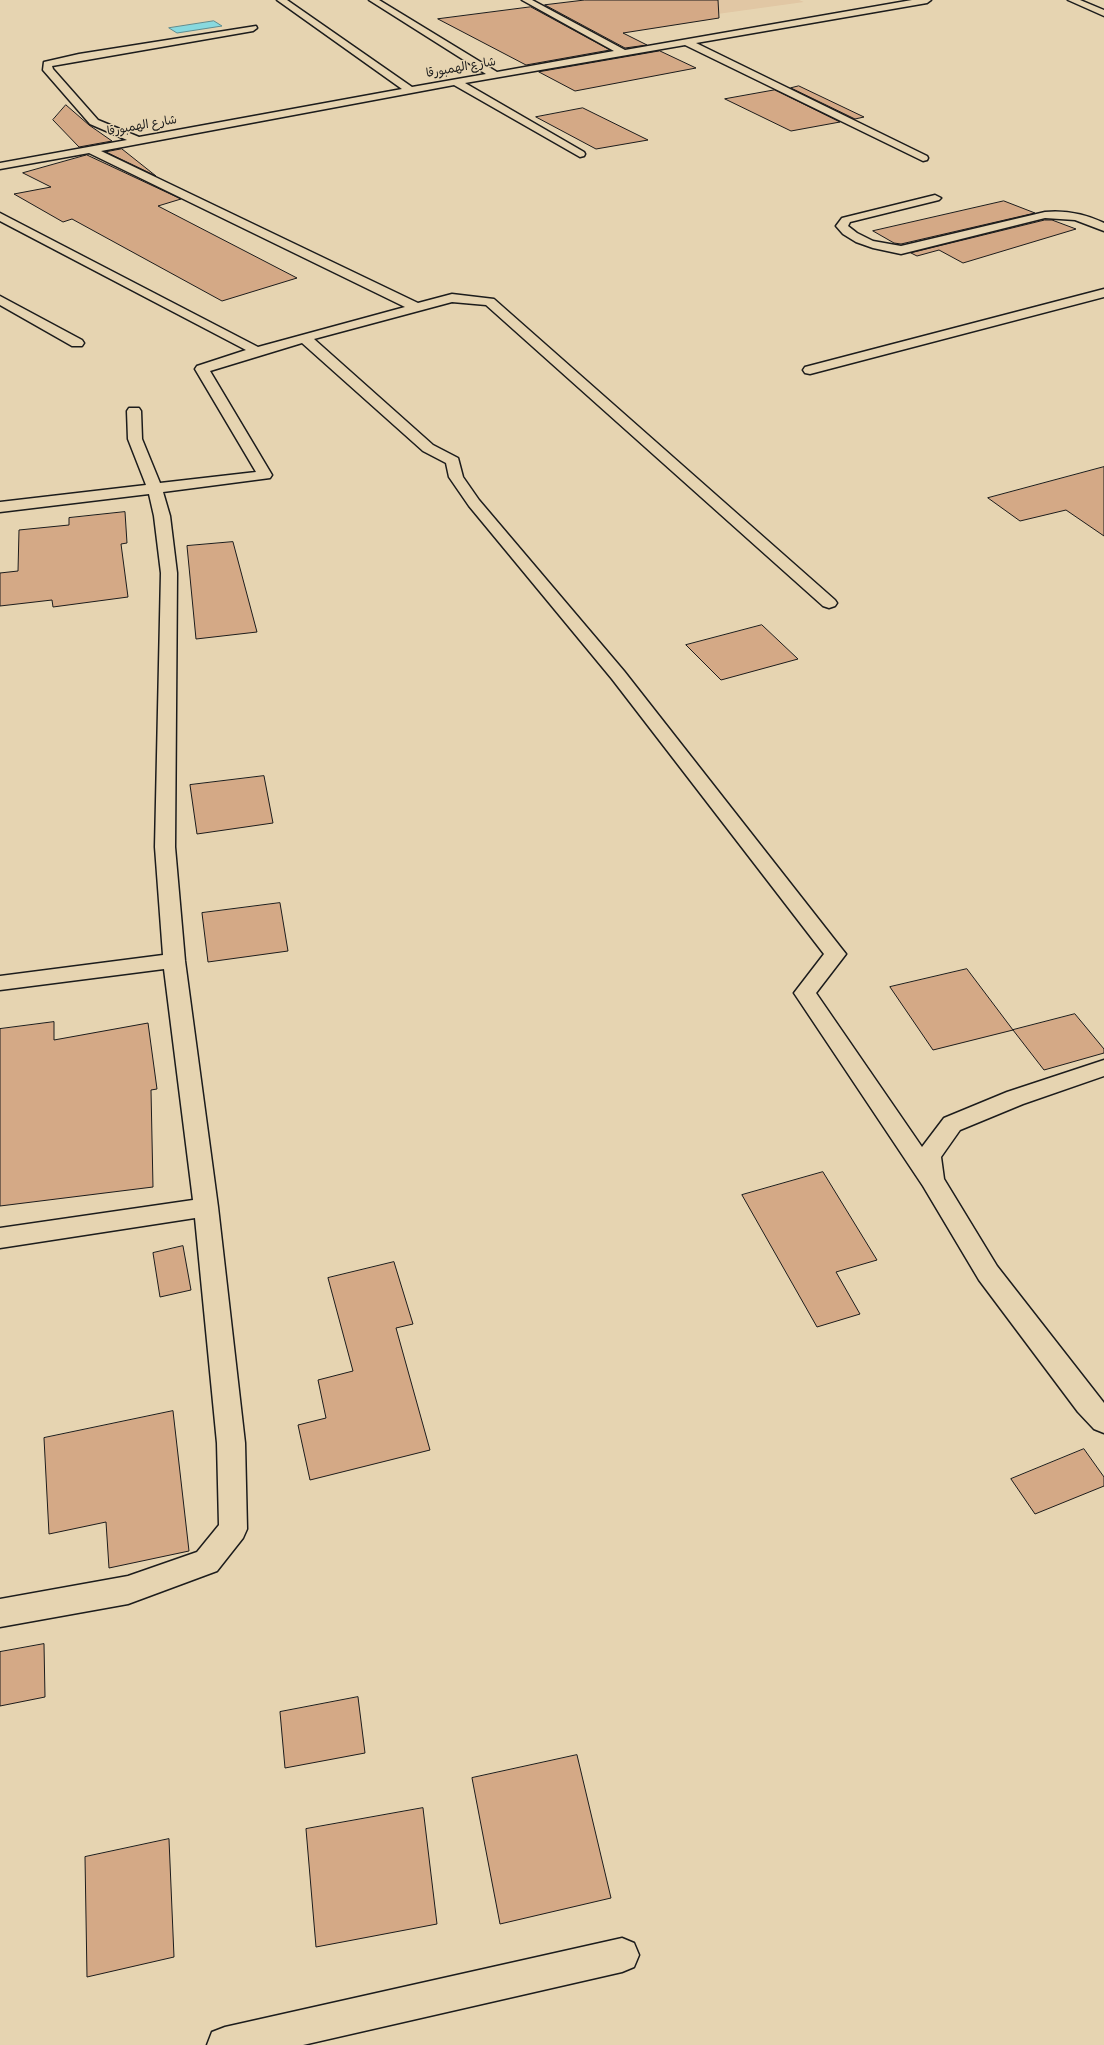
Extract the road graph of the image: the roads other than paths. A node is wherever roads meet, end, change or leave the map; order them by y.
1 (281, 0) edge
2 (373, 0) edge
3 (526, 0) edge
4 (927, 0) edge
5 (1072, 0) edge
6 (1104, 13) edge
7 (253, 28) dead end
8 (687, 42) junction
9 (624, 53) junction
10 (495, 75) junction
11 (457, 83) junction
12 (411, 91) junction
13 (136, 140) junction
14 (90, 149) junction
15 (580, 154) dead end
16 (923, 158) dead end
17 (0, 166) edge
18 (935, 198) dead end
19 (0, 216) edge
20 (1104, 228) edge
21 (1104, 293) edge
22 (0, 300) edge
23 (417, 308) junction
24 (305, 338) junction
25 (77, 343) dead end
26 (257, 351) junction
27 (810, 370) dead end
28 (134, 411) dead end
29 (155, 488) junction
30 (0, 507) edge
31 (829, 603) dead end
32 (174, 961) junction
33 (0, 983) edge
34 (1104, 1068) edge
35 (932, 1180) junction
36 (206, 1207) junction
37 (0, 1238) edge
38 (1104, 1421) edge
39 (0, 1614) edge
40 (622, 1955) dead end
41 (225, 2045) edge

1 - 12 street
2 - 10 street
3 - 9 street
4 - 8 street, شارع الهمبورقا
5 - 6 street
7 - 13 street
8 - 9 street, شارع الهمبورقا
8 - 16 street
9 - 10 street, شارع الهمبورقا
10 - 11 street, شارع الهمبورقا
11 - 12 street, شارع الهمبورقا
11 - 15 street
12 - 13 street, شارع الهمبورقا
13 - 14 street, شارع الهمبورقا
14 - 17 street, شارع الهمبورقا
14 - 23 street
18 - 20 street
19 - 26 street
21 - 27 street
22 - 25 street
23 - 24 street
23 - 31 street
24 - 26 street
24 - 35 street
26 - 29 street
28 - 29 street
29 - 30 street
29 - 32 street
32 - 33 street
32 - 36 street
34 - 35 street
35 - 38 street
36 - 37 street
36 - 39 street
40 - 41 street

